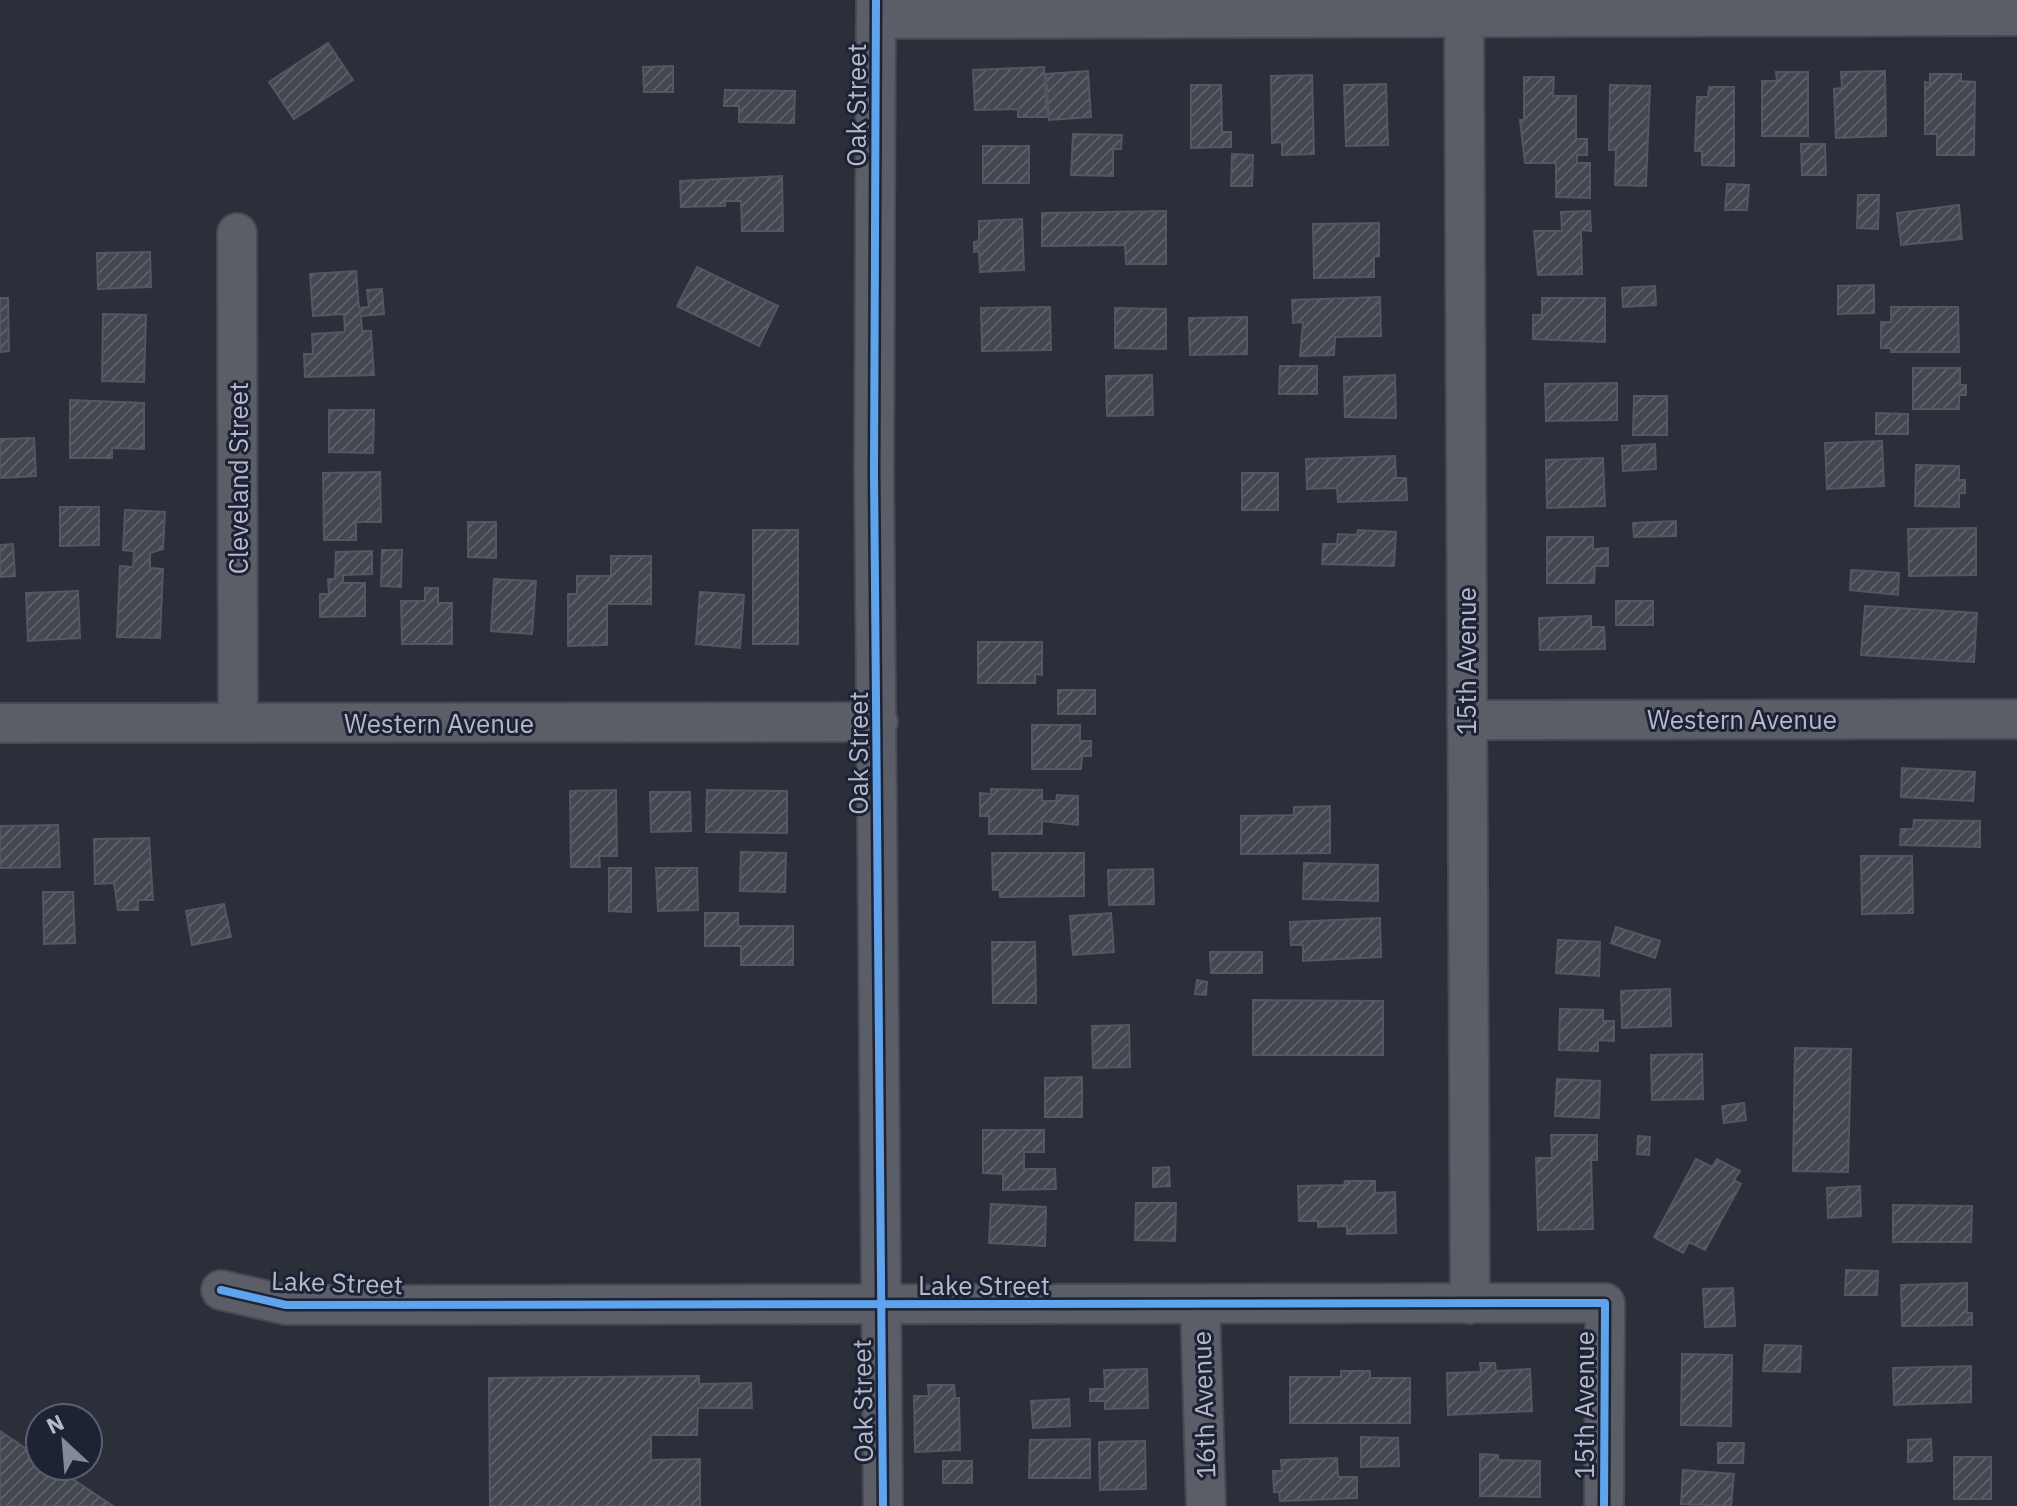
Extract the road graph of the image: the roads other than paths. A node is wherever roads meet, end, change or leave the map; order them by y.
1 (876, 10) edge
2 (2017, 16) edge
3 (1464, 18) junction
4 (237, 233) dead end
5 (2017, 719) edge
6 (1467, 720) junction
7 (878, 722) junction
8 (0, 723) edge
9 (238, 723) junction
10 (221, 1290) dead end
11 (1605, 1303) joint
12 (1200, 1304) junction
13 (1470, 1304) junction
14 (880, 1305) junction
15 (883, 1506) edge
16 (1206, 1506) edge
17 (1604, 1506) edge

1 - 3 street
1 - 7 street, Oak Street
2 - 3 street
3 - 6 street, 15th Avenue
4 - 9 street, Cleveland Street
5 - 6 street, Western Avenue
6 - 13 street, 15th Avenue
7 - 9 street, Western Avenue
7 - 14 street, Oak Street
8 - 9 street, Western Avenue
10 - 14 street, Lake Street
11 - 13 street, Lake Street
11 - 17 street, 15th Avenue
12 - 13 street, Lake Street
12 - 14 street, Lake Street
12 - 16 street, 16th Avenue
14 - 15 street, Oak Street

